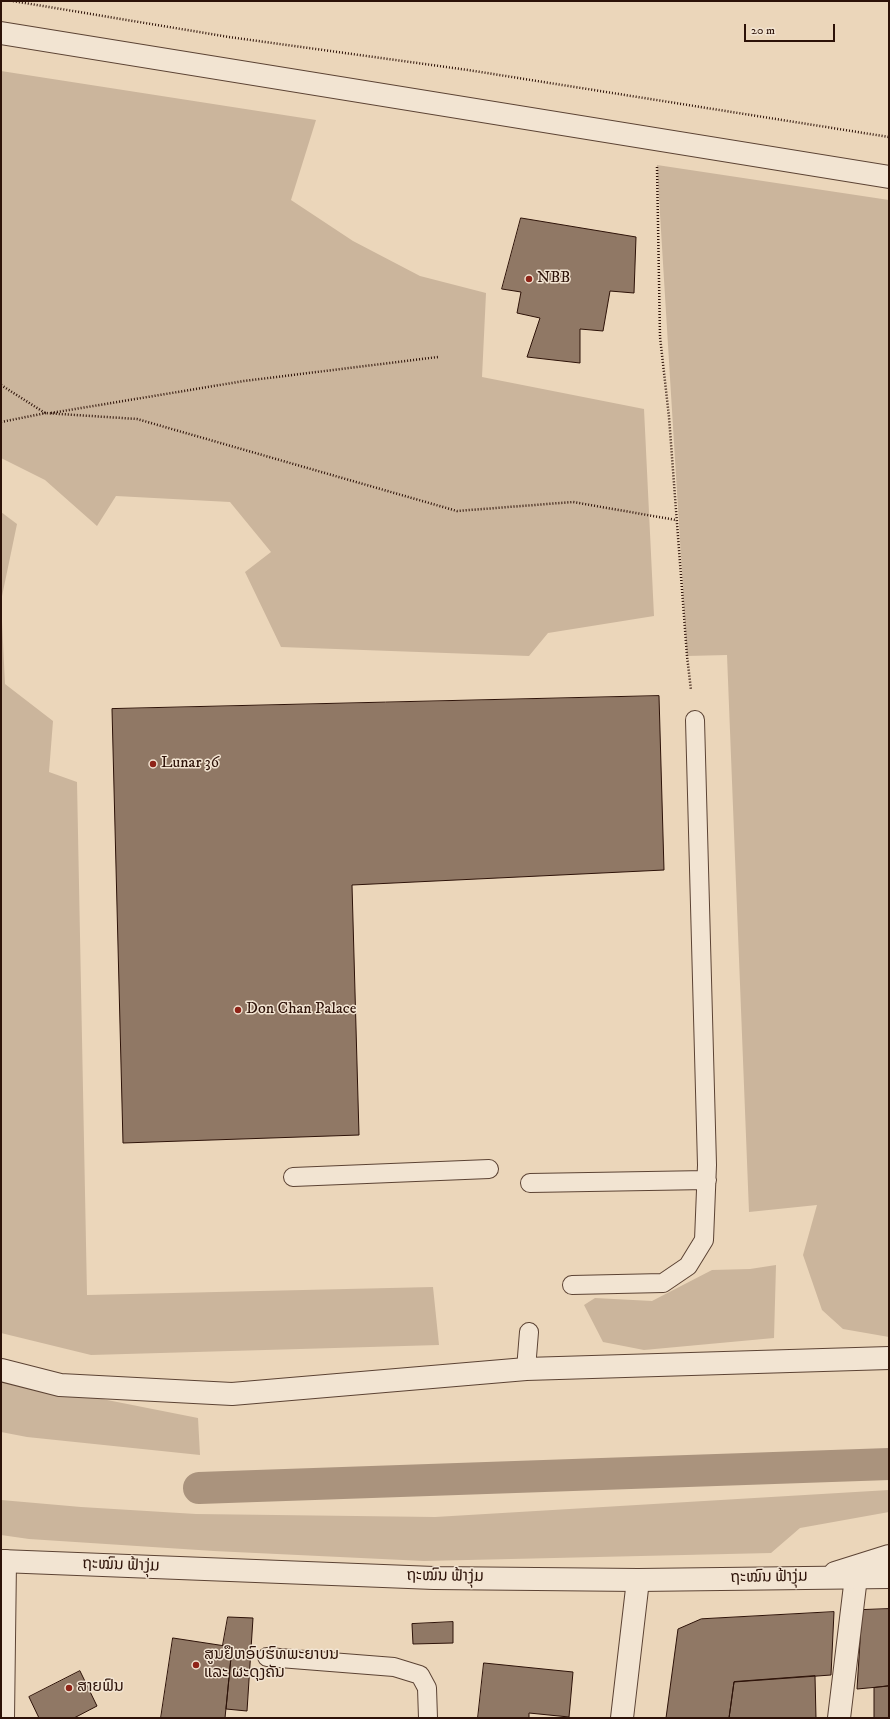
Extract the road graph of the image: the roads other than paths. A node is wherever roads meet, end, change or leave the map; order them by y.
1 (1, 33) edge
2 (889, 176) edge
3 (695, 720) dead end
4 (489, 1169) dead end
5 (293, 1177) dead end
6 (707, 1180) junction
7 (530, 1183) dead end
8 (572, 1285) dead end
9 (529, 1332) dead end
10 (889, 1358) edge
11 (526, 1369) junction
12 (1, 1370) edge
13 (889, 1556) edge
14 (3, 1561) edge
15 (856, 1577) junction
16 (889, 1577) edge
17 (818, 1578) junction
18 (638, 1580) junction
19 (267, 1657) dead end
20 (3, 1718) edge
21 (428, 1718) edge
22 (622, 1718) edge
23 (839, 1718) edge

1 - 2 street
3 - 6 lane
4 - 5 lane
6 - 7 lane
6 - 8 lane
9 - 11 lane
10 - 11 street
11 - 12 street
13 - 17 street
14 - 18 street, ຖະໝົນ ຟ້າງຸ່ມ
14 - 20 street
15 - 16 street, ຖະໝົນ ຟ້າງຸ່ມ
15 - 17 street, ຖະໝົນ ຟ້າງຸ່ມ
15 - 23 street
17 - 18 street, ຖະໝົນ ຟ້າງຸ່ມ
18 - 22 street
19 - 21 lane

